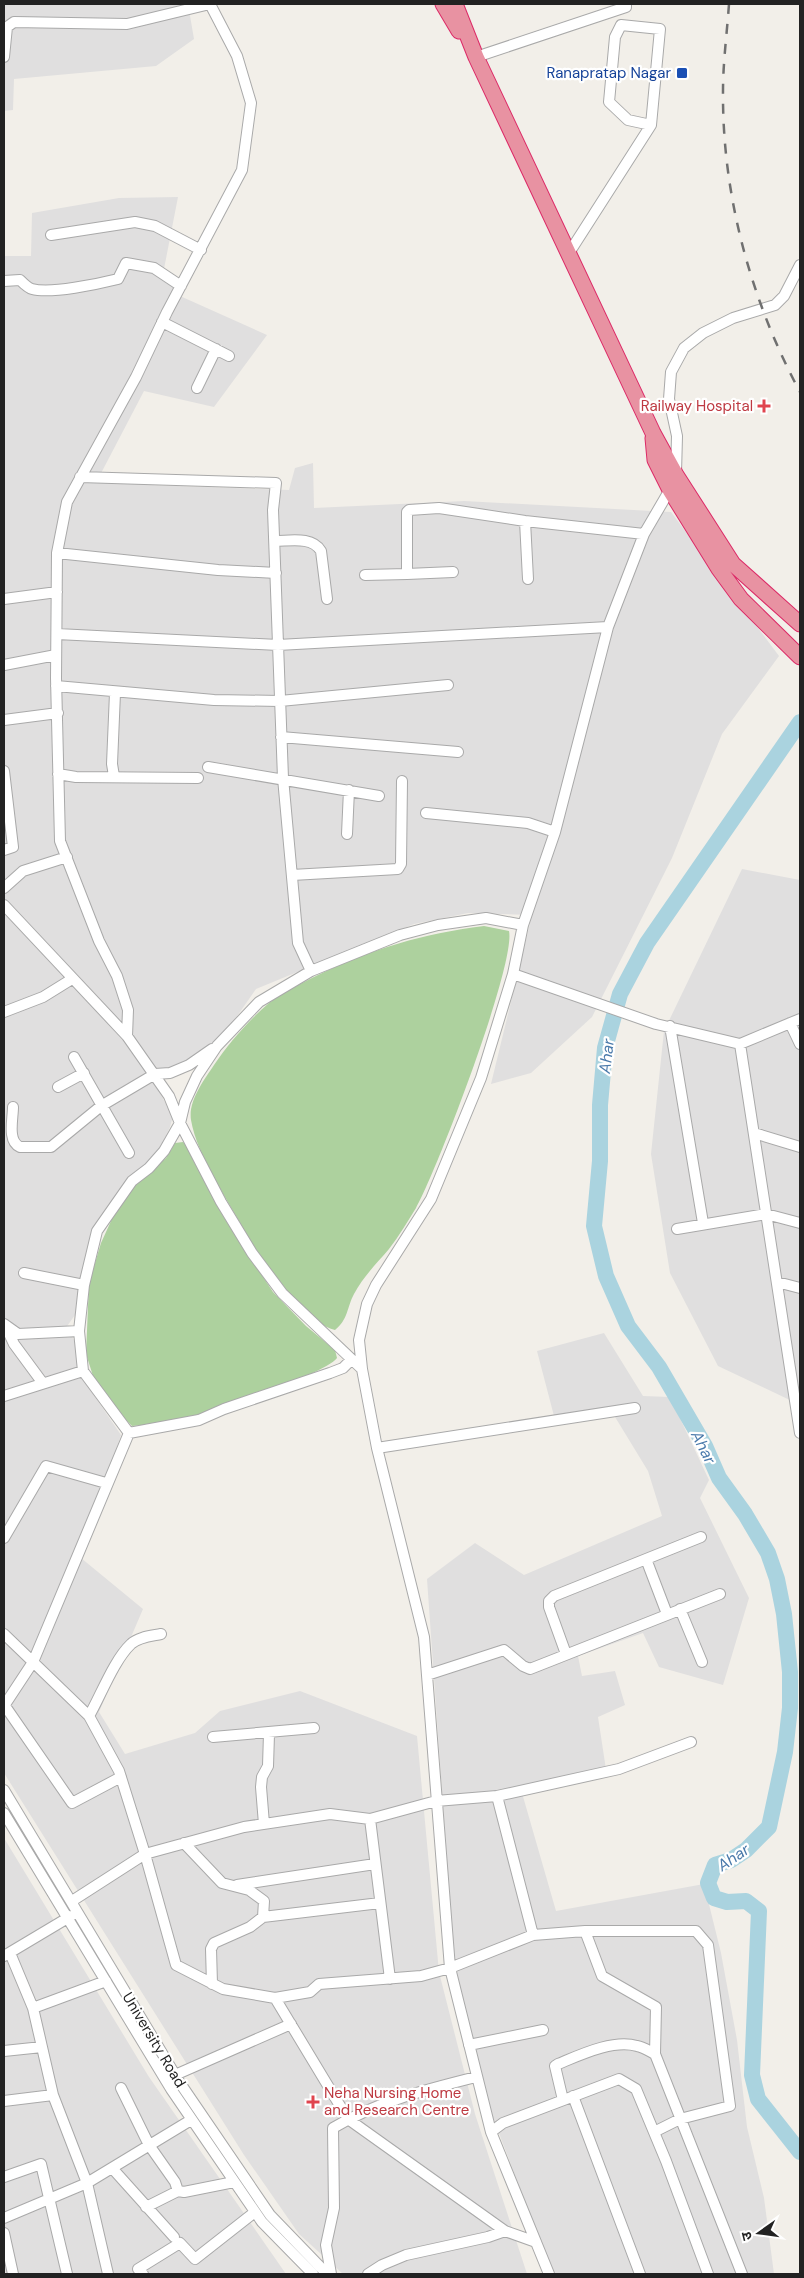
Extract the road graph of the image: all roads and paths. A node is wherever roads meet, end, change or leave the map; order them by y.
1 (210, 4) edge
2 (444, 4) edge
3 (455, 4) edge
4 (626, 6) edge
5 (621, 25) junction
6 (4, 57) edge
7 (476, 57) junction
8 (651, 125) junction
9 (51, 235) dead end
10 (201, 250) junction
11 (569, 253) junction
12 (800, 264) edge
13 (4, 281) edge
14 (181, 286) junction
15 (162, 322) junction
16 (216, 349) junction
17 (229, 356) dead end
18 (197, 388) dead end
19 (653, 433) junction
20 (676, 475) junction
21 (80, 478) junction
22 (670, 490) junction
23 (525, 521) junction
24 (644, 534) junction
25 (274, 541) junction
26 (57, 553) junction
27 (453, 572) dead end
28 (276, 573) junction
29 (407, 574) junction
30 (365, 575) dead end
31 (528, 579) dead end
32 (57, 592) junction
33 (4, 599) edge
34 (327, 599) dead end
35 (800, 624) edge
36 (608, 627) junction
37 (57, 634) junction
38 (278, 645) junction
39 (56, 655) junction
40 (800, 657) edge
41 (4, 665) edge
42 (448, 684) dead end
43 (56, 686) junction
44 (115, 693) junction
45 (280, 700) junction
46 (58, 714) junction
47 (4, 720) edge
48 (281, 737) junction
49 (458, 752) dead end
50 (208, 766) dead end
51 (4, 771) edge
52 (58, 774) junction
53 (114, 776) junction
54 (198, 778) dead end
55 (283, 778) junction
56 (402, 781) dead end
57 (349, 790) junction
58 (379, 796) dead end
59 (426, 814) dead end
60 (555, 832) junction
61 (347, 834) dead end
62 (4, 850) edge
63 (68, 857) junction
64 (292, 875) junction
65 (4, 888) edge
66 (4, 905) edge
67 (523, 925) junction
68 (311, 971) junction
69 (513, 974) junction
70 (72, 980) junction
71 (4, 1012) edge
72 (800, 1019) edge
73 (790, 1023) junction
74 (670, 1026) junction
75 (127, 1036) junction
76 (740, 1044) junction
77 (800, 1044) edge
78 (217, 1046) junction
79 (74, 1057) dead end
80 (84, 1073) junction
81 (155, 1074) junction
82 (58, 1087) dead end
83 (101, 1106) junction
84 (13, 1107) dead end
85 (180, 1123) junction
86 (754, 1132) junction
87 (800, 1147) edge
88 (129, 1153) dead end
89 (766, 1214) junction
90 (703, 1223) junction
91 (800, 1223) edge
92 (677, 1229) dead end
93 (24, 1273) dead end
94 (777, 1282) junction
95 (84, 1285) junction
96 (800, 1288) edge
97 (4, 1324) edge
98 (79, 1331) junction
99 (8, 1342) edge
100 (351, 1360) junction
101 (362, 1369) junction
102 (83, 1371) junction
103 (42, 1382) junction
104 (4, 1396) edge
105 (798, 1399) edge
106 (635, 1408) dead end
107 (129, 1432) junction
108 (800, 1433) edge
109 (378, 1448) junction
110 (106, 1484) junction
111 (701, 1536) dead end
112 (4, 1538) edge
113 (646, 1559) junction
114 (720, 1594) dead end
115 (680, 1609) junction
116 (667, 1614) junction
117 (4, 1634) edge
118 (161, 1634) dead end
119 (566, 1654) junction
120 (33, 1662) junction
121 (702, 1662) dead end
122 (427, 1675) junction
123 (4, 1706) edge
124 (90, 1716) junction
125 (314, 1728) dead end
126 (269, 1734) junction
127 (213, 1737) dead end
128 (691, 1742) dead end
129 (121, 1777) junction
130 (4, 1790) edge
131 (497, 1796) junction
132 (436, 1801) junction
133 (20, 1817) junction
134 (370, 1819) junction
135 (6, 1820) edge
136 (264, 1824) junction
137 (184, 1843) junction
138 (145, 1854) junction
139 (375, 1864) junction
140 (236, 1885) junction
141 (72, 1901) junction
142 (380, 1903) junction
143 (78, 1911) junction
144 (263, 1918) junction
145 (67, 1919) junction
146 (586, 1931) junction
147 (533, 1935) junction
148 (7, 1954) edge
149 (450, 1968) junction
150 (390, 1978) junction
151 (106, 1980) junction
152 (212, 1984) junction
153 (275, 1998) junction
154 (33, 2008) junction
155 (291, 2024) junction
156 (543, 2030) dead end
157 (469, 2045) junction
158 (42, 2047) junction
159 (4, 2050) edge
160 (655, 2054) junction
161 (175, 2075) junction
162 (476, 2077) junction
163 (121, 2088) dead end
164 (53, 2095) junction
165 (568, 2098) junction
166 (4, 2100) edge
167 (348, 2119) junction
168 (680, 2119) junction
169 (191, 2120) junction
170 (491, 2132) junction
171 (654, 2132) junction
172 (149, 2145) junction
173 (112, 2168) junction
174 (4, 2177) edge
175 (234, 2182) junction
176 (87, 2183) junction
177 (178, 2191) junction
178 (50, 2198) junction
179 (146, 2207) junction
180 (255, 2212) junction
181 (4, 2218) edge
182 (505, 2231) junction
183 (4, 2233) edge
184 (174, 2238) dead end
185 (536, 2242) junction
186 (13, 2274) edge
187 (67, 2274) edge
188 (108, 2274) edge
189 (142, 2274) edge
190 (313, 2274) edge
191 (329, 2274) edge
192 (368, 2274) edge
193 (549, 2274) edge
194 (640, 2274) edge
195 (708, 2274) edge
196 (742, 2274) edge

1 - 6 street
1 - 10 street
2 - 7 highway
3 - 7 highway
4 - 5 street
4 - 7 street
5 - 8 street
5 - 8 street
7 - 11 highway
8 - 11 street
9 - 10 street
10 - 14 street
11 - 19 highway
12 - 20 street
13 - 14 street
14 - 15 street
15 - 16 street
15 - 21 street
16 - 17 street
16 - 18 street
19 - 20 highway
19 - 22 highway
20 - 22 street
20 - 35 highway
21 - 25 street
21 - 26 street
22 - 24 street
22 - 40 highway
23 - 24 street
23 - 29 street
23 - 31 street
24 - 36 street
25 - 28 street
25 - 34 street
26 - 28 street
26 - 32 street
27 - 29 street
28 - 38 street
29 - 30 street
32 - 33 street
32 - 37 street
36 - 38 street
36 - 60 street
37 - 38 street
37 - 39 street
38 - 45 street
39 - 41 street
39 - 43 street
42 - 45 street
43 - 44 street
43 - 46 street
44 - 45 street
44 - 53 street
45 - 48 street
46 - 47 street
46 - 52 street
48 - 49 street
48 - 55 street
50 - 55 street
51 - 62 street
52 - 53 street
52 - 63 street
53 - 54 street
55 - 57 street
55 - 64 street
56 - 64 street
57 - 58 street
57 - 61 street
59 - 60 street
60 - 67 street
63 - 65 street
63 - 75 street
64 - 68 street
66 - 70 street
67 - 68 street
67 - 69 street
68 - 78 street
69 - 74 street
69 - 101 street
70 - 71 street
70 - 75 street
72 - 73 street
73 - 76 street
73 - 77 street
74 - 76 street
74 - 90 street
75 - 81 street
76 - 86 street
78 - 81 street
78 - 85 street
79 - 80 street
80 - 82 street
80 - 83 street
81 - 83 street
81 - 85 street
83 - 84 street
83 - 88 street
85 - 95 street
85 - 100 street
86 - 87 street
86 - 89 street
89 - 90 street
89 - 91 street
89 - 94 street
90 - 92 street
93 - 95 street
94 - 96 street
94 - 105 street
95 - 98 street
97 - 98 street
97 - 99 street
98 - 102 street
99 - 103 street
100 - 101 street
100 - 107 street
101 - 109 street
102 - 103 street
102 - 107 street
103 - 104 street
105 - 108 street
106 - 109 street
107 - 110 street
109 - 122 street
110 - 112 street
110 - 120 street
111 - 113 street
113 - 116 street
113 - 119 street
114 - 115 street
115 - 116 street
115 - 121 street
116 - 119 street
117 - 120 street
118 - 124 street
119 - 122 street
120 - 123 street
120 - 124 street
122 - 132 street
123 - 129 street
124 - 129 street
125 - 126 street
126 - 127 street
126 - 136 street
128 - 131 street
129 - 138 street
130 - 133 street, University Road
131 - 132 street
131 - 147 street
132 - 134 street
132 - 149 street
133 - 135 street
133 - 141 street, University Road
134 - 136 street
134 - 139 street
135 - 145 street, University Road
136 - 137 street
137 - 138 street
137 - 140 street
138 - 141 street
138 - 152 street
139 - 140 street
139 - 142 street
140 - 144 street
141 - 143 street, University Road
142 - 144 street
142 - 150 street
143 - 145 street
143 - 161 street, University Road
144 - 152 street
145 - 148 street
145 - 151 street, University Road
146 - 147 street
146 - 160 street
146 - 168 street
147 - 149 street
148 - 154 street
149 - 150 street
149 - 157 street
150 - 153 street
151 - 154 street
151 - 169 street, University Road
152 - 153 street
153 - 155 street
154 - 158 street
155 - 161 street
155 - 167 street
156 - 157 street
157 - 162 street
158 - 159 street
158 - 164 street
160 - 165 street
160 - 168 street
161 - 191 street, University Road
162 - 167 street
162 - 170 street
163 - 172 street
164 - 166 street
164 - 176 street
165 - 170 street
165 - 171 street
165 - 194 street
167 - 182 street
167 - 191 street
168 - 171 street
168 - 196 street
169 - 172 street
169 - 175 street, University Road
170 - 185 street
171 - 195 street
172 - 173 street
172 - 177 street
173 - 176 street
173 - 179 street
174 - 178 street
175 - 177 street
175 - 180 street, University Road
176 - 178 street
176 - 188 street
177 - 179 street
178 - 181 street
178 - 187 street
179 - 184 street
180 - 189 street
180 - 190 street, University Road
182 - 185 street
182 - 192 street
183 - 186 street
185 - 193 street

